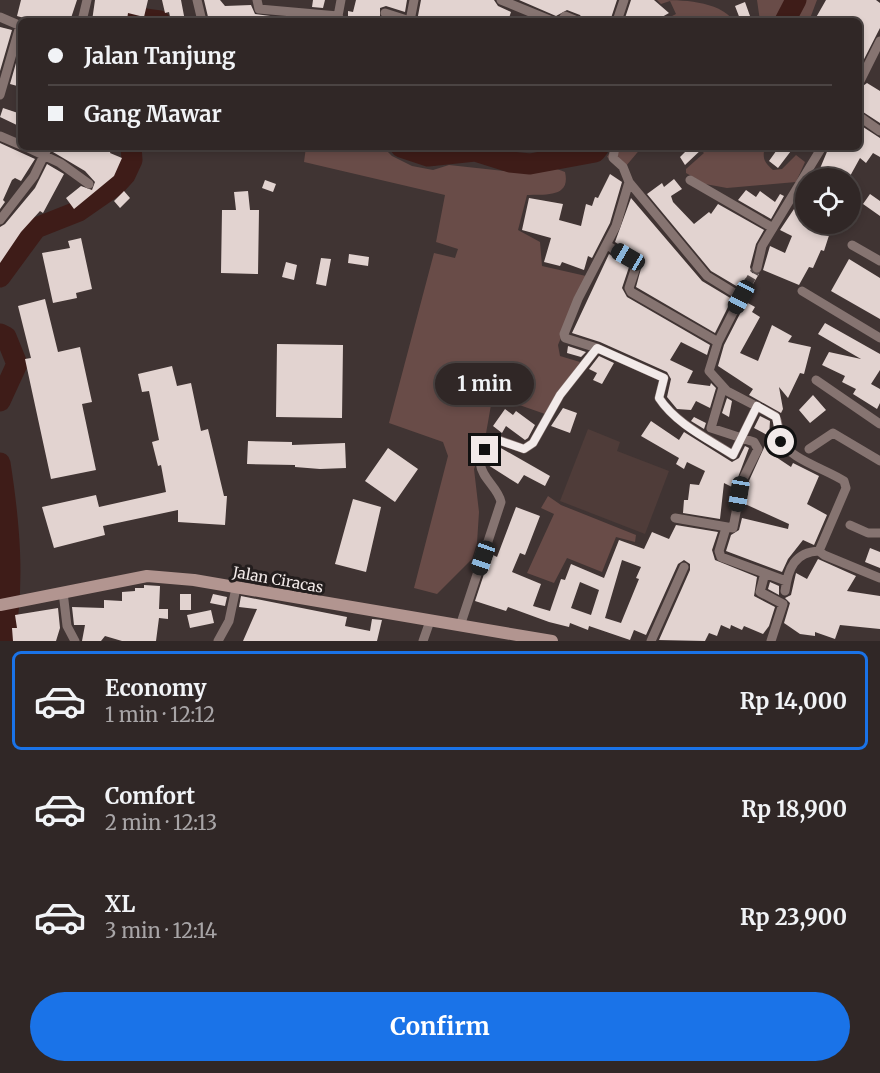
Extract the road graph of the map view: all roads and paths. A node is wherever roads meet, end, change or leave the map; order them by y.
1 (87, 0) edge
2 (197, 0) edge
3 (257, 0) edge
4 (341, 0) edge
5 (414, 0) edge
6 (501, 0) edge
7 (624, 0) edge
8 (385, 13) dead end
9 (0, 17) edge
10 (83, 18) edge
11 (201, 18) edge
12 (331, 18) edge
13 (339, 18) edge
14 (401, 18) edge
15 (411, 18) edge
16 (544, 18) edge
17 (618, 18) edge
18 (18, 25) edge
19 (18, 33) edge
20 (880, 41) edge
21 (862, 77) edge
22 (0, 95) edge
23 (862, 118) edge
24 (880, 131) edge
25 (0, 136) edge
26 (18, 144) edge
27 (614, 150) edge
28 (820, 150) edge
29 (46, 151) edge
30 (690, 180) dead end
31 (628, 182) junction
32 (88, 184) dead end
33 (0, 220) edge
34 (773, 228) junction
35 (607, 245) junction
36 (852, 245) dead end
37 (880, 261) edge
38 (757, 268) tunnel mouth
39 (747, 285) tunnel mouth
40 (802, 291) dead end
41 (741, 297) junction
42 (880, 338) edge
43 (718, 342) junction
44 (597, 348) junction
45 (816, 380) dead end
46 (723, 387) junction
47 (757, 406) junction
48 (880, 424) edge
49 (743, 439) junction
50 (809, 449) dead end
51 (880, 461) edge
52 (675, 518) dead end
53 (849, 525) dead end
54 (726, 528) junction
55 (880, 533) edge
56 (819, 551) junction
57 (684, 567) dead end
58 (765, 573) junction
59 (880, 578) edge
60 (236, 588) junction
61 (63, 592) junction
62 (0, 604) edge
63 (430, 621) junction
64 (460, 626) junction
65 (75, 641) edge
66 (218, 641) edge
67 (423, 641) edge
68 (552, 641) edge
69 (651, 641) edge
70 (771, 641) edge

1 - 10 street
2 - 11 street
3 - 12 street
4 - 13 street
5 - 15 street
6 - 16 street
7 - 17 street
8 - 14 street
9 - 18 street
19 - 22 street
20 - 21 street
23 - 24 street
25 - 26 street
27 - 31 street
28 - 34 street
29 - 32 street
29 - 33 street
30 - 34 street
31 - 35 street
31 - 41 street
34 - 38 street
35 - 43 street
35 - 44 street
36 - 37 street
39 - 41 street
40 - 42 street
41 - 43 street
43 - 46 street
44 - 49 street
44 - 64 street
45 - 48 street
46 - 47 street
46 - 49 street
47 - 49 street
47 - 56 street
49 - 54 street
50 - 51 street
52 - 54 street
53 - 55 street
54 - 58 street
56 - 58 street
56 - 59 street
57 - 69 street
58 - 70 street
60 - 61 street, Jalan Ciracas
60 - 63 street, Jalan Ciracas
60 - 66 street
61 - 62 street, Jalan Ciracas
61 - 65 street
63 - 64 street, Jalan Ciracas
63 - 67 street
64 - 68 street, Jalan Ciracas

